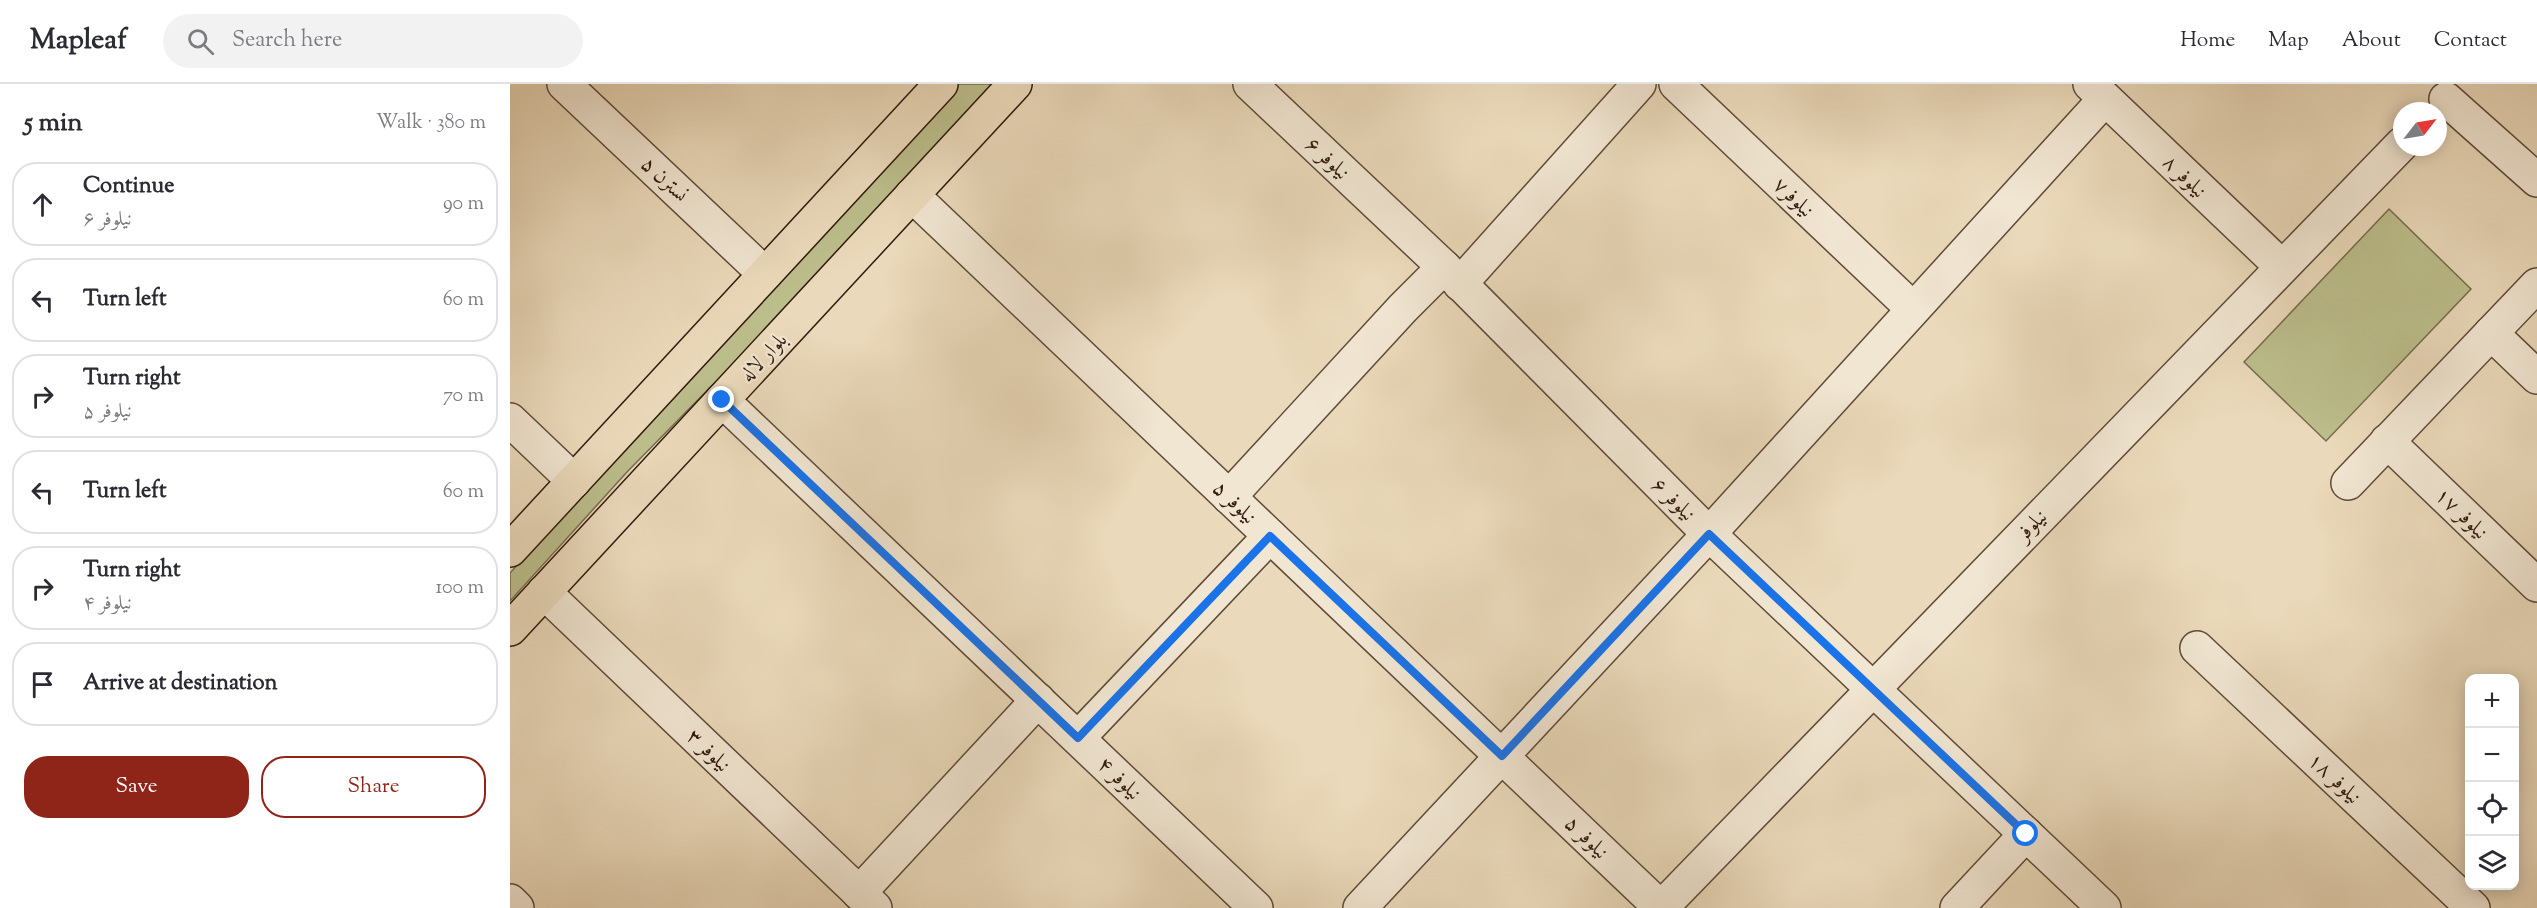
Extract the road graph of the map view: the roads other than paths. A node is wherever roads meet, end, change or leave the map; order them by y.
1 (564, 84) edge
2 (941, 84) edge
3 (1015, 84) edge
4 (1250, 84) edge
5 (1639, 84) edge
6 (1676, 84) edge
7 (2097, 91) edge
8 (2447, 98) edge
9 (2393, 153) edge
10 (2537, 180) edge
11 (912, 195) junction
12 (2282, 267) junction
13 (765, 274) junction
14 (1452, 275) junction
15 (2537, 285) edge
16 (1913, 309) junction
17 (2491, 333) junction
18 (2537, 377) edge
19 (722, 400) junction
20 (510, 420) edge
21 (2387, 441) junction
22 (574, 480) junction
23 (2348, 483) dead end
24 (1229, 497) junction
25 (1709, 534) junction
26 (1270, 536) junction
27 (510, 550) edge
28 (2537, 585) edge
29 (544, 592) junction
30 (510, 629) edge
31 (2197, 648) dead end
32 (1872, 688) junction
33 (1038, 700) junction
34 (1078, 738) junction
35 (1502, 756) junction
36 (2026, 834) junction
37 (867, 900) edge
38 (510, 902) edge
39 (517, 908) edge
40 (1256, 908) edge
41 (1360, 908) edge
42 (1661, 908) edge
43 (1957, 908) edge
44 (2104, 908) edge
45 (2473, 908) edge

1 - 13 street, نسترن ۵
2 - 13 main road
3 - 11 main road, بلوار لاله
4 - 14 street, نیلوفر ۶
5 - 14 street
6 - 16 street, نیلوفر۷
7 - 12 street, نیلوفر ۸
7 - 16 street
8 - 10 street
9 - 12 street, نیلوفر
11 - 19 main road, بلوار لاله
11 - 24 street, نیلوفر ۵
12 - 32 street, نیلوفر
13 - 22 main road
14 - 24 street
14 - 25 street, نیلوفر ۶
15 - 17 street
16 - 25 street
17 - 18 street
17 - 21 street
19 - 29 main road, بلوار لاله
19 - 33 street, نیلوفر ۴
20 - 22 street
21 - 23 street
21 - 28 street, نیلوفر ۱۷
22 - 27 main road
24 - 26 street, نیلوفر ۵
25 - 32 street, نیلوفر ۶
25 - 35 street
26 - 34 street
26 - 35 street, نیلوفر ۵
29 - 30 main road, بلوار لاله
29 - 37 street, نیلوفر ۳
31 - 45 street, نیلوفر ۱۸
32 - 36 street, نیلوفر ۶
32 - 42 street, نیلوفر
33 - 34 street, نیلوفر ۴
33 - 37 street
34 - 40 street, نیلوفر ۴
35 - 41 street
35 - 42 street, نیلوفر ۵
36 - 43 street
36 - 44 street, نیلوفر ۶
38 - 39 street

